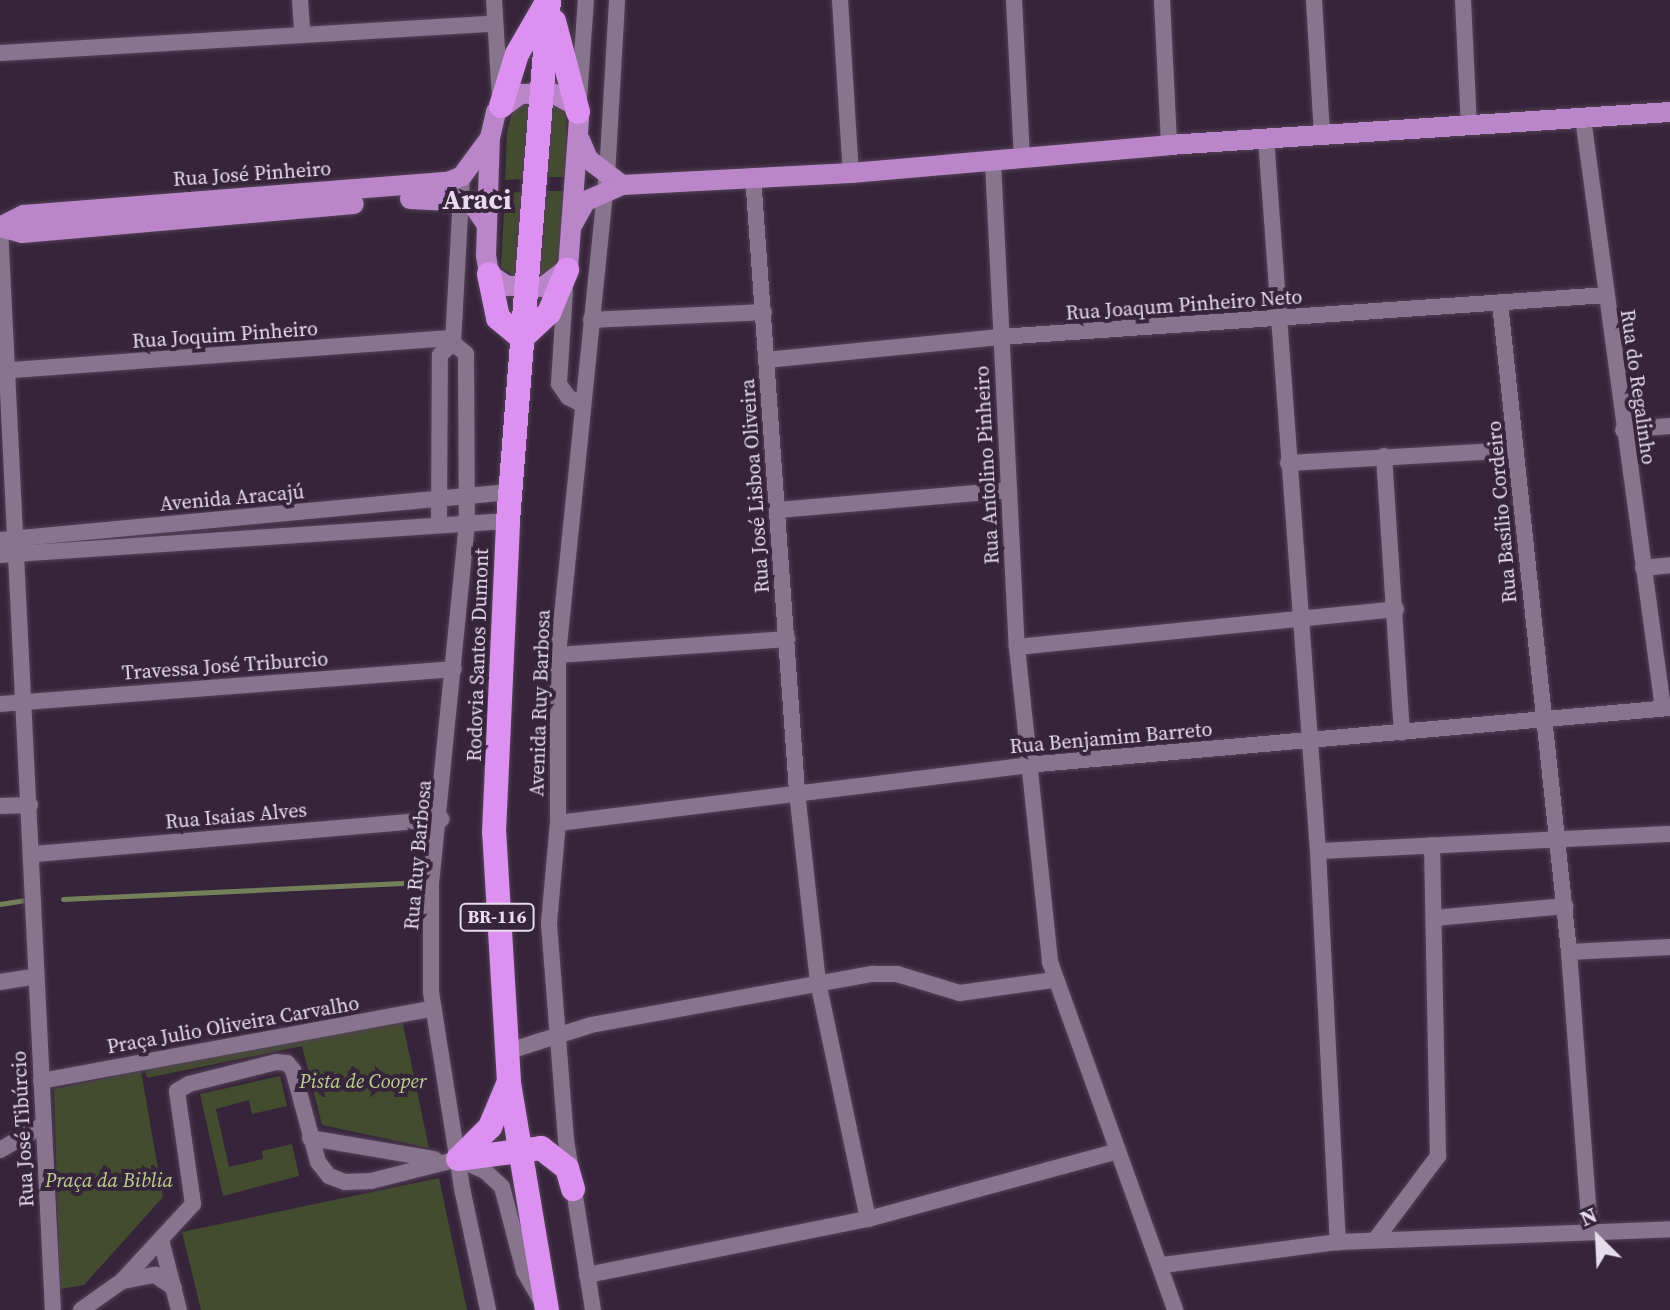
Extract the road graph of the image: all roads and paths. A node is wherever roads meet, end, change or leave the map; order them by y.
1 (300, 0) edge
2 (494, 0) edge
3 (549, 0) edge
4 (586, 0) edge
5 (617, 0) edge
6 (840, 0) edge
7 (1014, 0) edge
8 (1162, 0) edge
9 (1314, 0) edge
10 (1463, 0) edge
11 (492, 24) junction
12 (302, 32) junction
13 (0, 53) edge
14 (542, 93) junction
15 (501, 106) junction
16 (1670, 112) edge
17 (1583, 118) junction
18 (578, 123) junction
19 (1469, 125) junction
20 (1322, 135) junction
21 (490, 138) junction
22 (1266, 138) junction
23 (1169, 145) junction
24 (1022, 158) junction
25 (993, 162) junction
26 (851, 173) junction
27 (462, 176) junction
28 (753, 176) junction
29 (611, 183) junction
30 (460, 199) junction
31 (573, 224) junction
32 (487, 225) junction
33 (0, 228) edge
34 (567, 270) junction
35 (489, 274) junction
36 (525, 288) junction
37 (1606, 295) junction
38 (1500, 303) junction
39 (764, 312) junction
40 (591, 320) junction
41 (1277, 320) junction
42 (1000, 337) junction
43 (522, 338) junction
44 (453, 340) junction
45 (766, 360) junction
46 (4, 371) edge
47 (583, 405) junction
48 (1670, 426) edge
49 (1623, 430) junction
50 (1516, 450) junction
51 (1384, 456) junction
52 (1288, 463) junction
53 (1009, 490) junction
54 (510, 492) junction
55 (468, 496) junction
56 (439, 498) junction
57 (777, 510) junction
58 (508, 521) junction
59 (467, 523) junction
60 (439, 524) junction
61 (8, 547) edge
62 (1670, 565) edge
63 (1643, 568) junction
64 (1396, 609) junction
65 (1300, 621) junction
66 (787, 639) junction
67 (1017, 647) junction
68 (558, 655) junction
69 (454, 669) junction
70 (24, 702) junction
71 (0, 704) edge
72 (1666, 708) edge
73 (1541, 717) junction
74 (1402, 732) junction
75 (1311, 739) junction
76 (1027, 765) junction
77 (797, 792) junction
78 (30, 805) junction
79 (0, 806) edge
80 (441, 819) junction
81 (558, 823) junction
82 (1670, 834) edge
83 (1558, 838) junction
84 (1432, 845) junction
85 (1318, 851) junction
86 (34, 854) junction
87 (1565, 906) junction
88 (1434, 918) junction
89 (1670, 947) edge
90 (1569, 952) junction
91 (36, 976) junction
92 (1054, 980) junction
93 (0, 982) edge
94 (818, 982) junction
95 (433, 1008) junction
96 (557, 1037) junction
97 (506, 1052) junction
98 (41, 1081) junction
99 (509, 1082) junction
100 (43, 1125) junction
101 (310, 1138) junction
102 (0, 1150) edge
103 (519, 1151) junction
104 (1118, 1151) junction
105 (449, 1160) junction
106 (573, 1189) junction
107 (868, 1219) junction
108 (1670, 1229) edge
109 (1590, 1231) junction
110 (1376, 1239) junction
111 (161, 1240) junction
112 (1338, 1242) junction
113 (1163, 1265) junction
114 (587, 1275) junction
115 (122, 1281) junction
116 (175, 1289) junction
117 (53, 1310) edge
118 (81, 1310) edge
119 (179, 1310) edge
120 (488, 1310) edge
121 (547, 1310) edge
122 (593, 1310) edge
123 (1175, 1310) edge

1 - 12 street
2 - 11 street
3 - 14 highway, Rodovia Santos Dumont / BR-116
3 - 15 highway
3 - 18 highway
4 - 18 street
5 - 29 street, Avenida Ruy Barbosa
6 - 26 street
7 - 24 street
8 - 23 street
9 - 20 street
10 - 19 street
11 - 12 street
11 - 15 street
12 - 13 street
14 - 15 main road
14 - 18 main road
14 - 36 highway, Rodovia Santos Dumont / BR-116
15 - 21 main road
16 - 17 main road
17 - 19 main road
17 - 37 street, Rua do Regalinho
18 - 29 main road
18 - 31 main road
19 - 20 main road
20 - 22 main road
21 - 27 main road
21 - 32 main road
22 - 23 main road
22 - 41 street
23 - 24 main road
24 - 25 main road
25 - 26 main road
25 - 42 street, Rua Antolino Pinheiro
26 - 28 main road
27 - 30 street
27 - 30 main road, Rua José Pinheiro
28 - 29 main road
28 - 39 street, Rua José Lisboa Oliveira
29 - 31 main road
29 - 40 street, Avenida Ruy Barbosa
30 - 32 main road
30 - 44 street
31 - 34 main road
32 - 35 main road
33 - 46 street, Rua José Tibúrcio
34 - 36 main road
34 - 43 highway
34 - 47 street
35 - 36 main road
35 - 43 highway
36 - 43 highway, Rodovia Santos Dumont / BR-116
37 - 38 street, Rua Joaqum Pinheiro Neto
37 - 49 street, Rua do Regalinho
38 - 41 street, Rua Joaqum Pinheiro Neto
38 - 50 street, Rua Basílio Cordeiro
39 - 40 street
39 - 45 street, Rua José Lisboa Oliveira
40 - 47 street, Avenida Ruy Barbosa
41 - 42 street, Rua Joaqum Pinheiro Neto
41 - 52 street
42 - 45 street, Rua Joaqum Pinheiro Neto
42 - 53 street, Rua Antolino Pinheiro
43 - 54 highway, Rodovia Santos Dumont / BR-116
44 - 46 street, Rua Joquim Pinheiro
44 - 55 street, Rua Ruy Barbosa
44 - 56 street
45 - 57 street, Rua José Lisboa Oliveira
46 - 61 street, Rua José Tibúrcio
47 - 68 street, Avenida Ruy Barbosa
48 - 49 street
49 - 63 street, Rua do Regalinho
50 - 51 street
50 - 73 street, Rua Basílio Cordeiro
51 - 52 street
51 - 64 street
52 - 65 street
53 - 57 street
53 - 67 street, Rua Antolino Pinheiro
54 - 55 street, Avenida Aracajú
54 - 58 highway, Rodovia Santos Dumont / BR-116
55 - 56 street, Avenida Aracajú
55 - 59 street, Rua Ruy Barbosa
56 - 60 street
56 - 61 street, Avenida Aracajú
57 - 66 street, Rua José Lisboa Oliveira
58 - 59 street, Avenida Aracajú
58 - 97 highway, Rodovia Santos Dumont / BR-116
59 - 60 street, Avenida Aracajú
59 - 69 street, Rua Ruy Barbosa
60 - 61 street, Avenida Aracajú
61 - 70 street, Rua José Tibúrcio
62 - 63 street
63 - 72 street, Rua do Regalinho
64 - 65 street
64 - 74 street
65 - 67 street
65 - 75 street
66 - 68 street
66 - 77 street, Rua José Lisboa Oliveira
67 - 76 street, Rua Antolino Pinheiro
68 - 81 street, Avenida Ruy Barbosa
69 - 70 street, Travessa José Triburcio
69 - 80 street, Rua Ruy Barbosa
70 - 71 street, Travessa José Triburcio
70 - 78 street, Rua José Tibúrcio
72 - 73 street, Rua Benjamim Barreto
73 - 74 street, Rua Benjamim Barreto
73 - 83 street, Rua Basílio Cordeiro
74 - 75 street, Rua Benjamim Barreto
75 - 76 street, Rua Benjamim Barreto
75 - 85 street
76 - 77 street, Rua Benjamim Barreto
76 - 92 street, Rua Antolino Pinheiro
77 - 81 street, Rua Benjamim Barreto
77 - 94 street, Rua José Lisboa Oliveira
78 - 79 street
78 - 86 street, Rua José Tibúrcio
80 - 86 street, Rua Isaias Alves
80 - 95 street, Rua Ruy Barbosa
81 - 96 street, Avenida Ruy Barbosa
82 - 83 street
83 - 84 street
83 - 87 street, Rua Basílio Cordeiro
84 - 85 street
84 - 88 street
85 - 112 street
86 - 91 street, Rua José Tibúrcio
87 - 88 street
87 - 90 street, Rua Basílio Cordeiro
88 - 110 street
89 - 90 street
90 - 109 street, Rua Basílio Cordeiro
91 - 93 street
91 - 98 street, Rua José Tibúrcio
92 - 94 street
92 - 104 street, Rua Antolino Pinheiro
94 - 96 street
94 - 107 street, Rua José Lisboa Oliveira
95 - 98 street, Praça Julio Oliveira Carvalho
95 - 105 street, Rua Ruy Barbosa
96 - 97 street
96 - 106 street, Avenida Ruy Barbosa
97 - 99 highway, Rodovia Santos Dumont / BR-116
98 - 100 street, Rua José Tibúrcio
99 - 103 highway, Rodovia Santos Dumont / BR-116
99 - 105 highway
100 - 102 street
100 - 117 street, Rua José Tibúrcio
101 - 105 street
101 - 105 street
101 - 111 street
103 - 105 highway
103 - 106 highway
103 - 121 highway, Rodovia Santos Dumont / BR-116
104 - 107 street
104 - 113 street, Rua Antolino Pinheiro
105 - 120 street, Rua Ruy Barbosa
105 - 121 street
106 - 114 street, Avenida Ruy Barbosa
107 - 114 street
108 - 109 street
109 - 110 street
110 - 112 street
111 - 115 street
111 - 116 street
112 - 113 street
113 - 123 street, Rua Antolino Pinheiro
114 - 122 street, Avenida Ruy Barbosa
115 - 116 street
115 - 118 street
116 - 119 street

